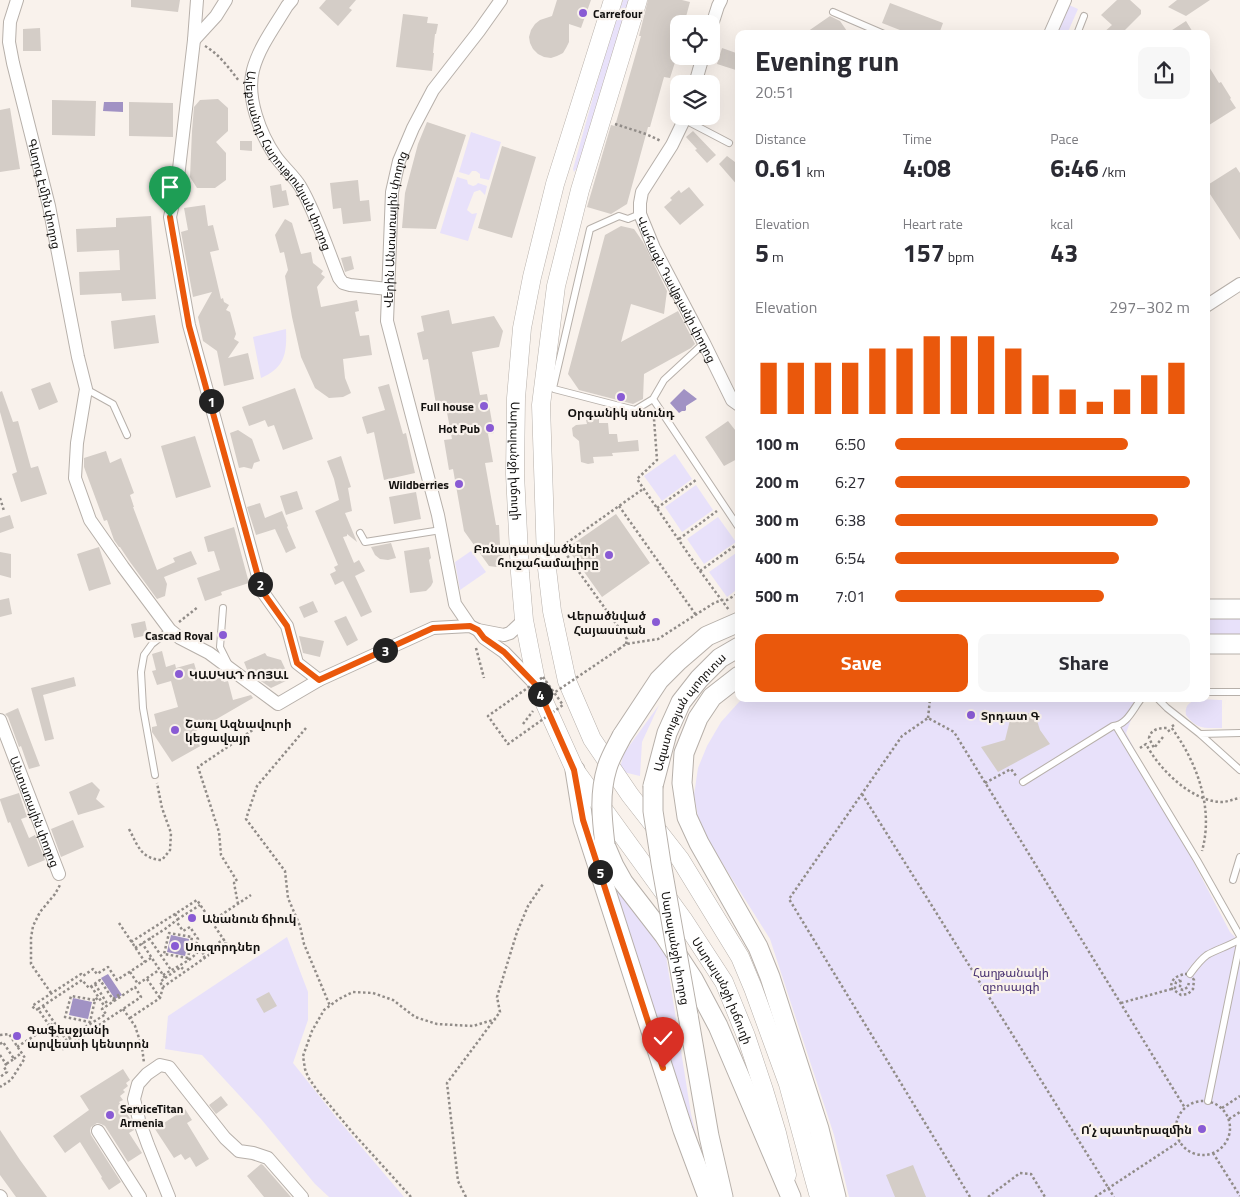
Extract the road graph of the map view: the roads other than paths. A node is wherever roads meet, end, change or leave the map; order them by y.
1 (17, 0) edge
2 (197, 0) edge
3 (226, 0) edge
4 (292, 0) edge
5 (501, 0) edge
6 (613, 0) edge
7 (638, 0) edge
8 (721, 0) edge
9 (1065, 0) edge
10 (833, 12) dead end
11 (715, 15) edge
12 (1084, 16) dead end
13 (875, 30) edge
14 (1052, 30) edge
15 (1079, 30) edge
16 (194, 40) junction
17 (682, 125) edge
18 (698, 125) edge
19 (729, 143) dead end
20 (556, 184) junction
21 (580, 190) junction
22 (640, 214) junction
23 (1240, 284) edge
24 (388, 289) junction
25 (1210, 303) edge
26 (704, 343) junction
27 (86, 389) junction
28 (735, 398) edge
29 (653, 399) junction
30 (127, 434) dead end
31 (735, 522) edge
32 (441, 530) junction
33 (360, 533) dead end
34 (223, 608) dead end
35 (1210, 609) edge
36 (1240, 609) edge
37 (734, 617) edge
38 (524, 620) junction
39 (474, 628) junction
40 (170, 630) junction
41 (1210, 644) edge
42 (1240, 644) edge
43 (735, 649) edge
44 (235, 672) junction
45 (735, 679) edge
46 (319, 680) junction
47 (1210, 692) edge
48 (1240, 692) edge
49 (538, 695) junction
50 (1139, 702) edge
51 (1161, 702) edge
52 (0, 720) edge
53 (1116, 726) junction
54 (1240, 733) edge
55 (1200, 734) junction
56 (574, 770) junction
57 (1240, 770) edge
58 (155, 775) road end
59 (1023, 782) road end
60 (653, 786) joint
61 (1240, 857) edge
62 (59, 874) road end
63 (1232, 880) dead end
64 (1240, 937) edge
65 (1240, 943) edge
66 (1190, 974) road end
67 (1208, 1101) road end
68 (98, 1131) dead end
69 (140, 1197) edge
70 (169, 1197) edge
71 (302, 1197) edge
72 (708, 1197) edge
73 (723, 1197) edge
74 (791, 1197) edge
75 (819, 1197) edge
76 (836, 1197) edge

1 - 27 street, Գևորգ Էմին փողոց
2 - 16 street
3 - 16 street
4 - 24 street, Ալեքսանդր Հարությունյան փողոց
5 - 24 street, Վերին Անտառային փողոց
6 - 20 main road, Սարալանջի խճուղի
7 - 21 main road, Սարալանջի խճուղի
8 - 11 street
9 - 14 street
10 - 13 lane
12 - 15 lane
16 - 46 street
17 - 22 street, Վահագն Դավթյանի փողոց
18 - 19 lane
20 - 21 main road
20 - 38 main road, Սարալանջի խճուղի
21 - 75 main road, Սարալանջի խճուղի
22 - 26 street, Վահագն Դավթյանի փողոց
22 - 29 lane
23 - 25 street
24 - 32 street, Վերին Անտառային փողոց
26 - 28 street, Վահագն Դավթյանի փողոց
26 - 29 lane
27 - 30 lane
27 - 40 street
29 - 31 lane
32 - 33 lane
32 - 39 street, Վերին Անտառային փողոց
34 - 44 lane
35 - 36 main road
37 - 74 main road, bridge
38 - 39 street
38 - 49 main road, Սարալանջի խճուղի
39 - 46 street
39 - 49 street, Վերին Անտառային փողոց
40 - 44 street
40 - 58 lane
41 - 42 main road
43 - 60 main road, Ազատության պողոտա
44 - 46 street
45 - 76 main road
47 - 48 lane
49 - 56 main road, Սարալանջի խճուղի
50 - 53 lane
51 - 55 lane
52 - 62 street, Անտառային փողոց
53 - 59 lane
53 - 64 lane
54 - 55 lane
55 - 57 lane
56 - 72 main road
56 - 74 main road, Սարալանջի խճուղի
60 - 73 main road, Սարալանջի փողոց, bridge
61 - 63 lane
64 - 66 lane
65 - 67 lane
68 - 69 street
70 - 71 street

